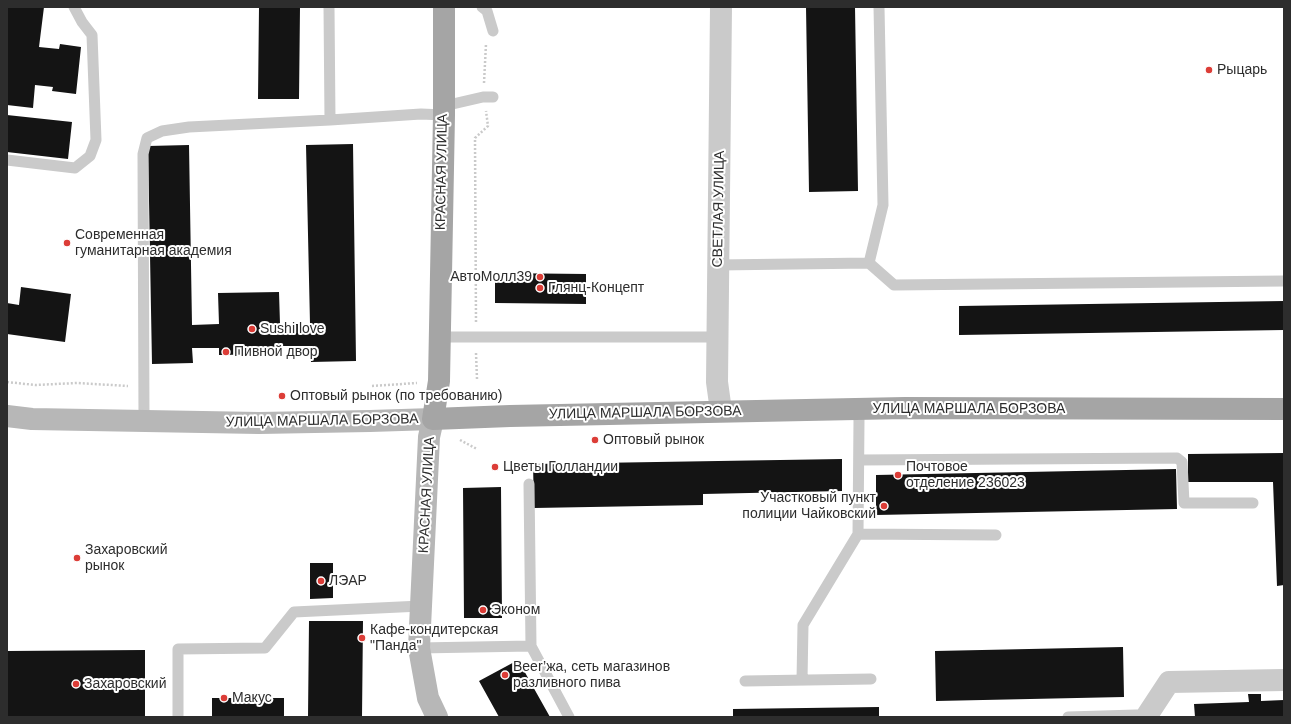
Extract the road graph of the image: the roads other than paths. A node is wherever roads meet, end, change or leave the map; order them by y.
1 (74, 7) edge
2 (329, 7) edge
3 (444, 7) edge
4 (721, 7) edge
5 (879, 7) edge
6 (484, 9) edge
7 (493, 30) dead end
8 (488, 97) road end
9 (444, 110) junction
10 (330, 120) junction
11 (7, 160) edge
12 (869, 263) junction
13 (718, 265) junction
14 (1284, 281) edge
15 (440, 337) junction
16 (718, 337) junction
17 (856, 409) junction
18 (1284, 409) edge
19 (721, 411) junction
20 (7, 416) edge
21 (432, 419) junction
22 (144, 421) junction
23 (859, 460) junction
24 (529, 484) dead end
25 (1254, 503) dead end
26 (858, 534) junction
27 (996, 535) dead end
28 (421, 606) junction
29 (531, 646) junction
30 (419, 648) junction
31 (871, 679) dead end
32 (802, 680) junction
33 (1284, 680) edge
34 (746, 681) dead end
35 (178, 717) edge
36 (438, 717) edge
37 (569, 717) edge
38 (1068, 717) edge
39 (1146, 717) edge

1 - 11 lane
2 - 10 lane
3 - 9 main road, КРАСНАЯ УЛИЦА
4 - 13 street, СВЕТЛАЯ УЛИЦА
5 - 12 lane
6 - 7 lane
8 - 9 lane
9 - 10 lane
9 - 15 main road, КРАСНАЯ УЛИЦА
10 - 22 lane
12 - 13 lane
12 - 14 lane
13 - 16 street, СВЕТЛАЯ УЛИЦА
15 - 16 lane
15 - 21 main road, КРАСНАЯ УЛИЦА
16 - 19 street, СВЕТЛАЯ УЛИЦА
17 - 18 main road, УЛИЦА МАРШАЛА БОРЗОВА
17 - 19 main road, УЛИЦА МАРШАЛА БОРЗОВА
17 - 23 lane
19 - 21 main road, УЛИЦА МАРШАЛА БОРЗОВА
20 - 22 main road, УЛИЦА МАРШАЛА БОРЗОВА
21 - 22 main road, УЛИЦА МАРШАЛА БОРЗОВА
21 - 28 main road, КРАСНАЯ УЛИЦА
23 - 25 lane
23 - 26 lane
24 - 29 lane
26 - 27 lane
26 - 32 lane
28 - 30 main road, КРАСНАЯ УЛИЦА
28 - 35 lane
29 - 30 lane
29 - 37 lane
30 - 36 main road, КРАСНАЯ УЛИЦА
31 - 32 lane
32 - 34 lane
33 - 39 street
38 - 39 lane

